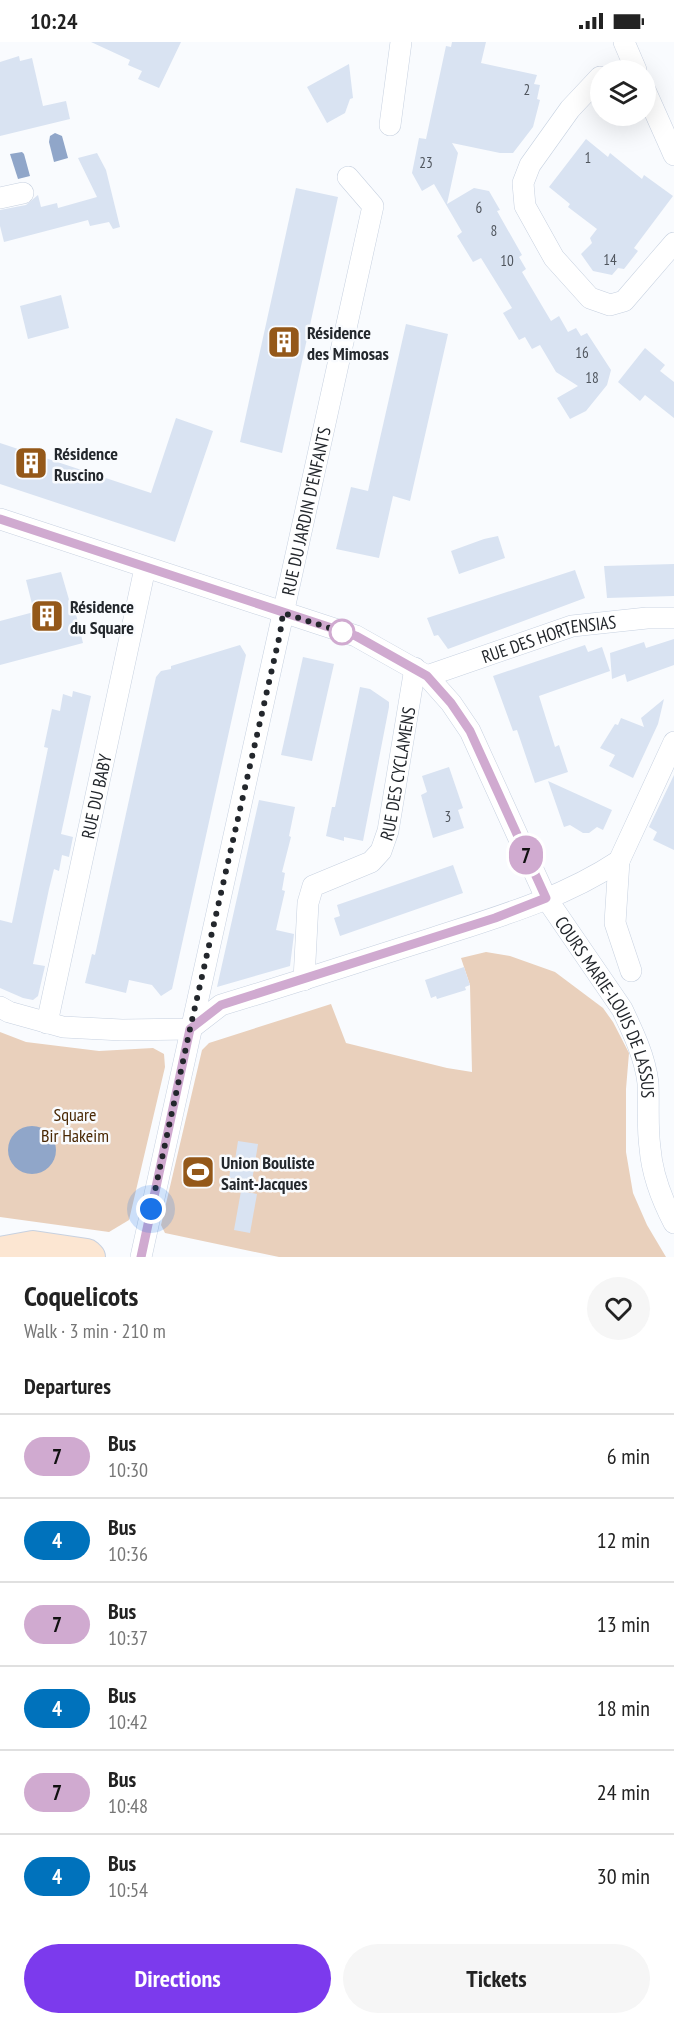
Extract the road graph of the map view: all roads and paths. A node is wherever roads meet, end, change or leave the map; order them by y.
1 (401, 42) edge
2 (625, 46) edge
3 (614, 60) edge
4 (631, 60) edge
5 (590, 88) edge
6 (656, 114) edge
7 (390, 125) dead end
8 (674, 154) edge
9 (348, 177) dead end
10 (23, 193) dead end
11 (0, 198) edge
12 (674, 243) edge
13 (0, 519) edge
14 (145, 568) junction
15 (283, 613) junction
16 (674, 618) edge
17 (421, 672) junction
18 (674, 742) edge
19 (619, 861) junction
20 (546, 898) junction
21 (630, 971) dead end
22 (304, 980) junction
23 (0, 1007) edge
24 (47, 1023) junction
25 (190, 1029) junction
26 (674, 1223) edge
27 (0, 1252) edge
28 (90, 1257) edge
29 (141, 1257) edge

1 - 7 street
2 - 3 street
2 - 4 street
5 - 12 street
6 - 8 street
9 - 15 street, RUE DU JARDIN D'ENFANTS
10 - 11 street
13 - 14 street
14 - 15 street
14 - 24 street, RUE DU BABY
15 - 17 street
15 - 25 street, RUE DU JARDIN D'ENFANTS
16 - 17 street, RUE DES HORTENSIAS
17 - 20 street
17 - 22 street, RUE DES CYCLAMENS
18 - 19 street
19 - 20 street
19 - 21 street
20 - 22 street, COURS MARIE-LOUIS DE LASSUS
20 - 26 street, COURS MARIE-LOUIS DE LASSUS
22 - 25 street, COURS MARIE-LOUIS DE LASSUS
23 - 24 street
24 - 25 street
25 - 29 street, RUE DU JARDIN D'ENFANTS
27 - 28 main road

